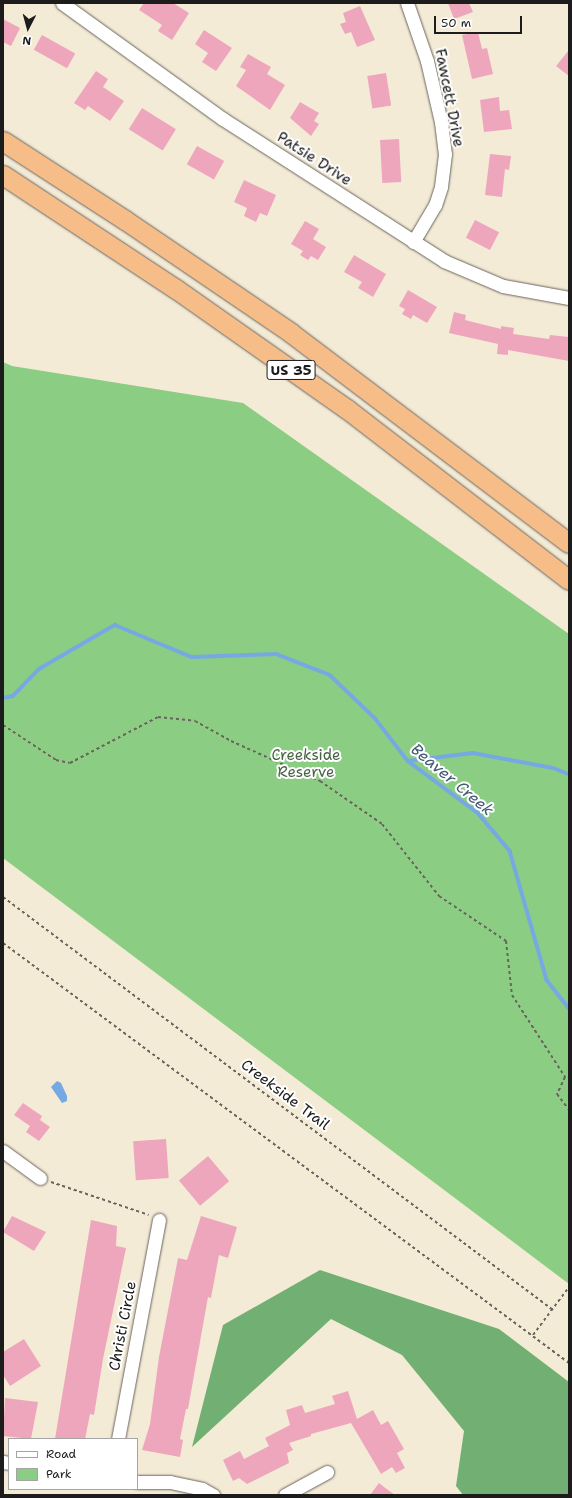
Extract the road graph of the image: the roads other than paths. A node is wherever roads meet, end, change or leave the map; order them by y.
1 (62, 3) edge
2 (407, 3) edge
3 (3, 141) edge
4 (3, 175) edge
5 (413, 242) junction
6 (569, 298) edge
7 (569, 543) edge
8 (569, 580) edge
9 (3, 1151) edge
10 (40, 1178) road end
11 (159, 1220) road end
12 (118, 1438) edge
13 (327, 1472) dead end
14 (138, 1482) edge
15 (213, 1495) edge
16 (285, 1495) edge

1 - 5 street, Patsie Drive
2 - 5 street, Fawcett Drive
3 - 7 highway, US 35
4 - 8 highway, US 35
5 - 6 street, Patsie Drive
9 - 10 street
11 - 12 street, Christi Circle
13 - 16 street
14 - 15 street

